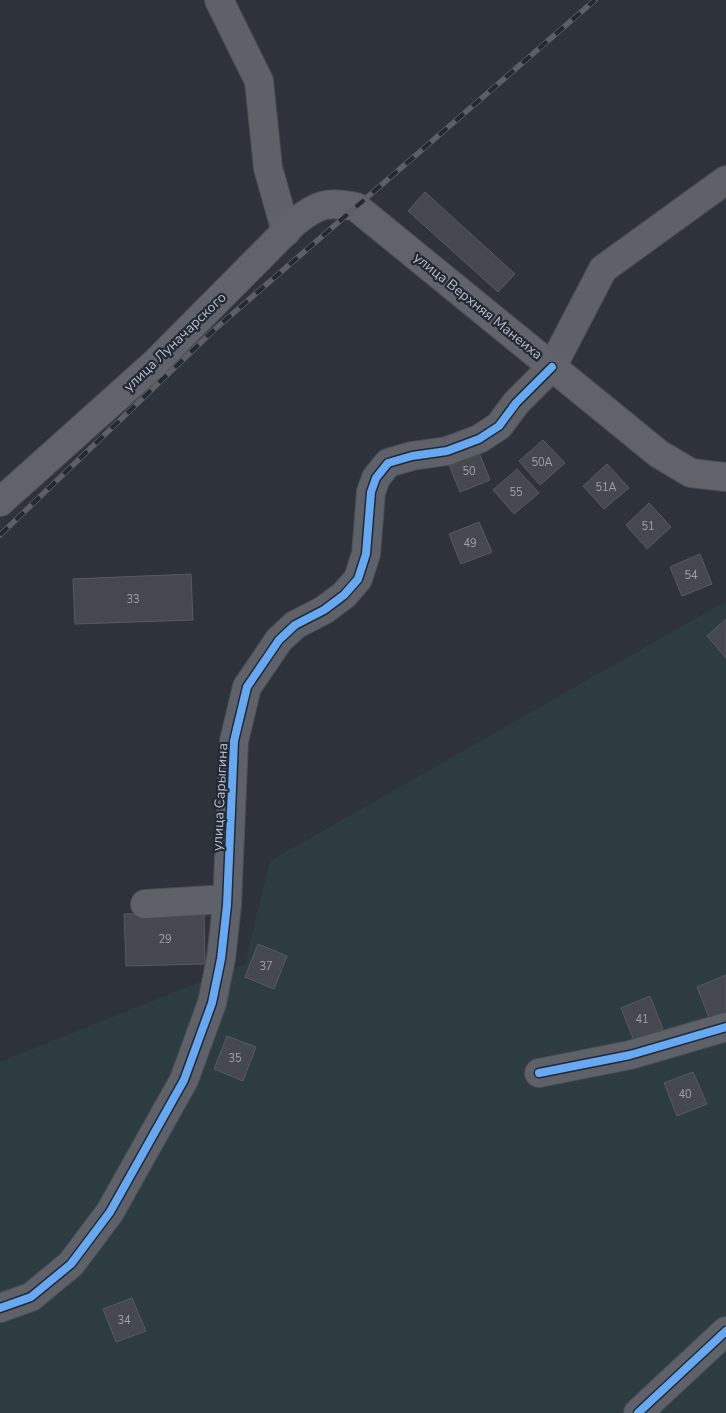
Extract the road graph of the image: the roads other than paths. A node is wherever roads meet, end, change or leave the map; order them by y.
1 (219, 0) edge
2 (726, 180) edge
3 (356, 207) joint
4 (286, 232) junction
5 (552, 367) junction
6 (724, 479) edge
7 (0, 502) edge
8 (227, 899) junction
9 (145, 904) dead end
10 (726, 1027) edge
11 (539, 1073) dead end
12 (0, 1308) edge
13 (726, 1331) edge
14 (638, 1413) edge

1 - 4 street
2 - 5 street, улица Сарыгина
3 - 4 main road, улица Луначарского
3 - 5 main road, улица Верхняя Манеиха
4 - 7 main road, улица Луначарского
5 - 6 main road, улица Верхняя Манеиха
5 - 8 street, улица Сарыгина
8 - 9 street
8 - 12 street, улица Сарыгина
10 - 11 street
13 - 14 street

